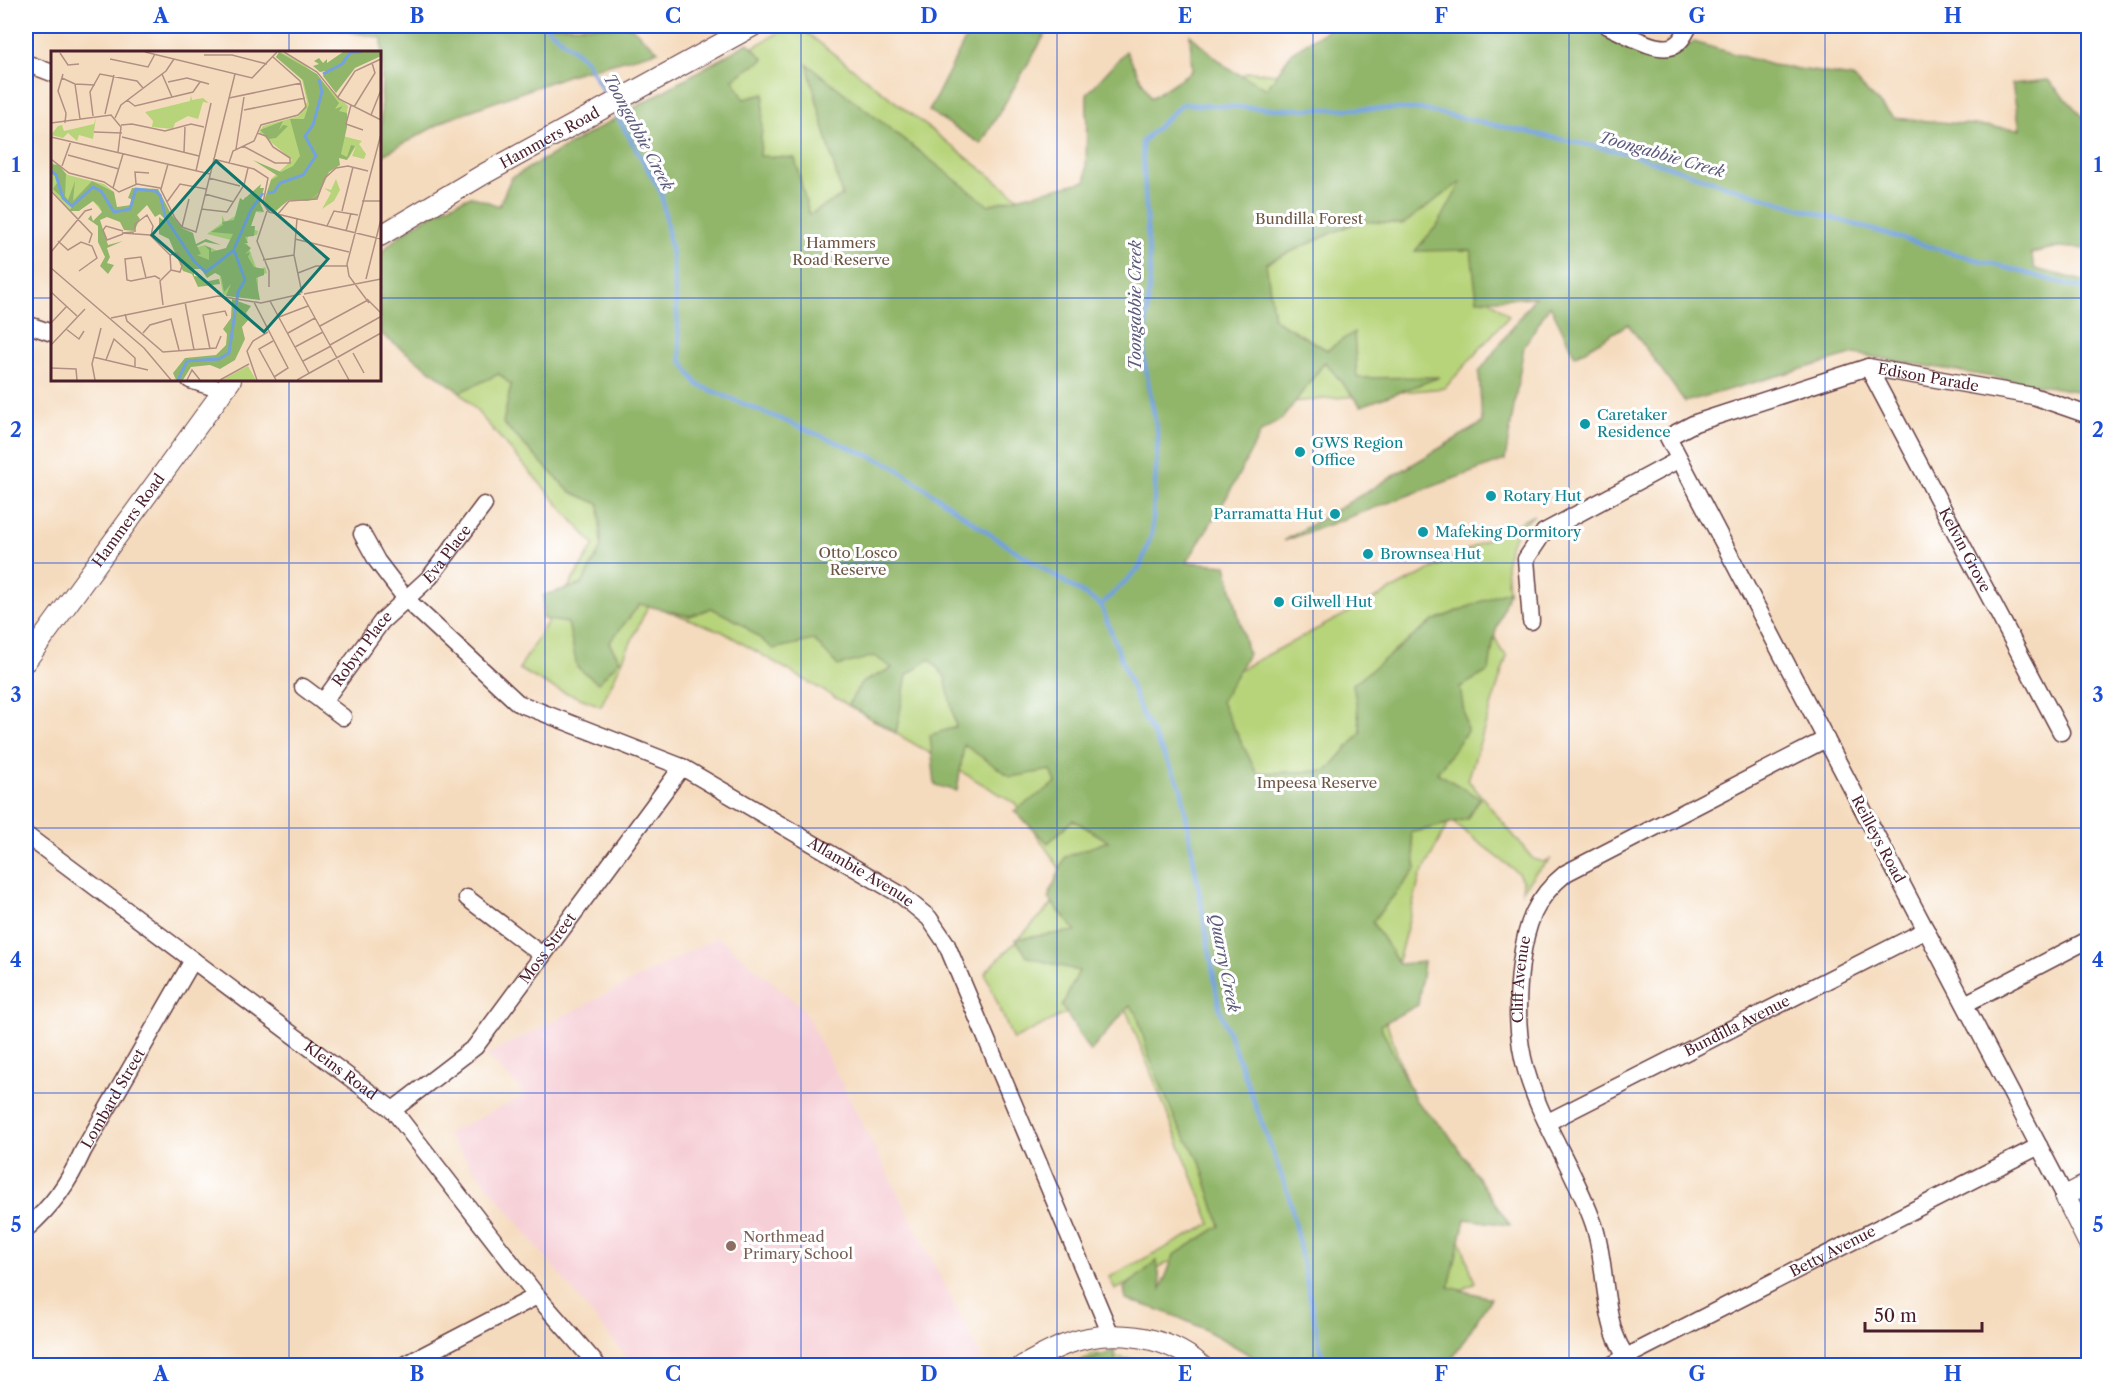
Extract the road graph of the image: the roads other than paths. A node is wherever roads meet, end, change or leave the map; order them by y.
1 (753, 26) edge
2 (1608, 26) edge
3 (1689, 26) edge
4 (26, 63) edge
5 (51, 73) edge
6 (381, 232) edge
7 (26, 324) edge
8 (51, 333) edge
9 (1868, 367) junction
10 (197, 381) edge
11 (226, 385) edge
12 (2088, 415) edge
13 (1668, 438) joint
14 (1678, 460) junction
15 (484, 505) dead end
16 (362, 534) dead end
17 (406, 599) junction
18 (1531, 621) dead end
19 (26, 661) edge
20 (303, 687) dead end
21 (323, 702) junction
22 (343, 717) dead end
23 (2061, 732) dead end
24 (1826, 739) junction
25 (682, 767) junction
26 (26, 835) edge
27 (467, 898) dead end
28 (1926, 930) junction
29 (2088, 940) edge
30 (542, 956) junction
31 (192, 960) junction
32 (1965, 1004) junction
33 (393, 1110) junction
34 (1548, 1122) junction
35 (2040, 1146) junction
36 (2088, 1184) edge
37 (2065, 1196) junction
38 (26, 1229) edge
39 (2088, 1242) edge
40 (537, 1296) junction
41 (1111, 1335) junction
42 (1626, 1357) junction
43 (403, 1365) edge
44 (598, 1365) edge
45 (1022, 1365) edge
46 (1202, 1365) edge
47 (1610, 1365) edge

1 - 6 street, Hammers Road
2 - 3 street
4 - 5 street
7 - 8 street
9 - 12 street, Edison Parade
9 - 13 street, Edison Parade
9 - 23 street, Kelvin Grove
10 - 11 street
11 - 19 street, Hammers Road
13 - 14 street, Reilleys Road
14 - 18 street
14 - 24 street, Reilleys Road
15 - 17 street, Eva Place
16 - 17 street, Allambie Avenue
17 - 21 street, Robyn Place
17 - 25 street, Allambie Avenue
20 - 21 street, Robyn Place
21 - 22 street, Robyn Place
24 - 28 street, Reilleys Road
24 - 34 street, Cliff Avenue
25 - 30 street, Moss Street
25 - 41 street, Allambie Avenue
26 - 31 street, Kleins Road
27 - 30 street
28 - 32 street, Reilleys Road
28 - 34 street, Bundilla Avenue
29 - 32 street
30 - 33 street, Moss Street
31 - 33 street, Kleins Road
31 - 38 street, Lombard Street
32 - 35 street, Reilleys Road
33 - 40 street, Kleins Road
34 - 42 street, Cliff Avenue
35 - 37 street, Reilleys Road
35 - 42 street, Betty Avenue
36 - 37 street
37 - 39 street, Reilleys Road
40 - 43 street
40 - 44 street, Kleins Road
41 - 45 street
41 - 46 street
42 - 47 street

